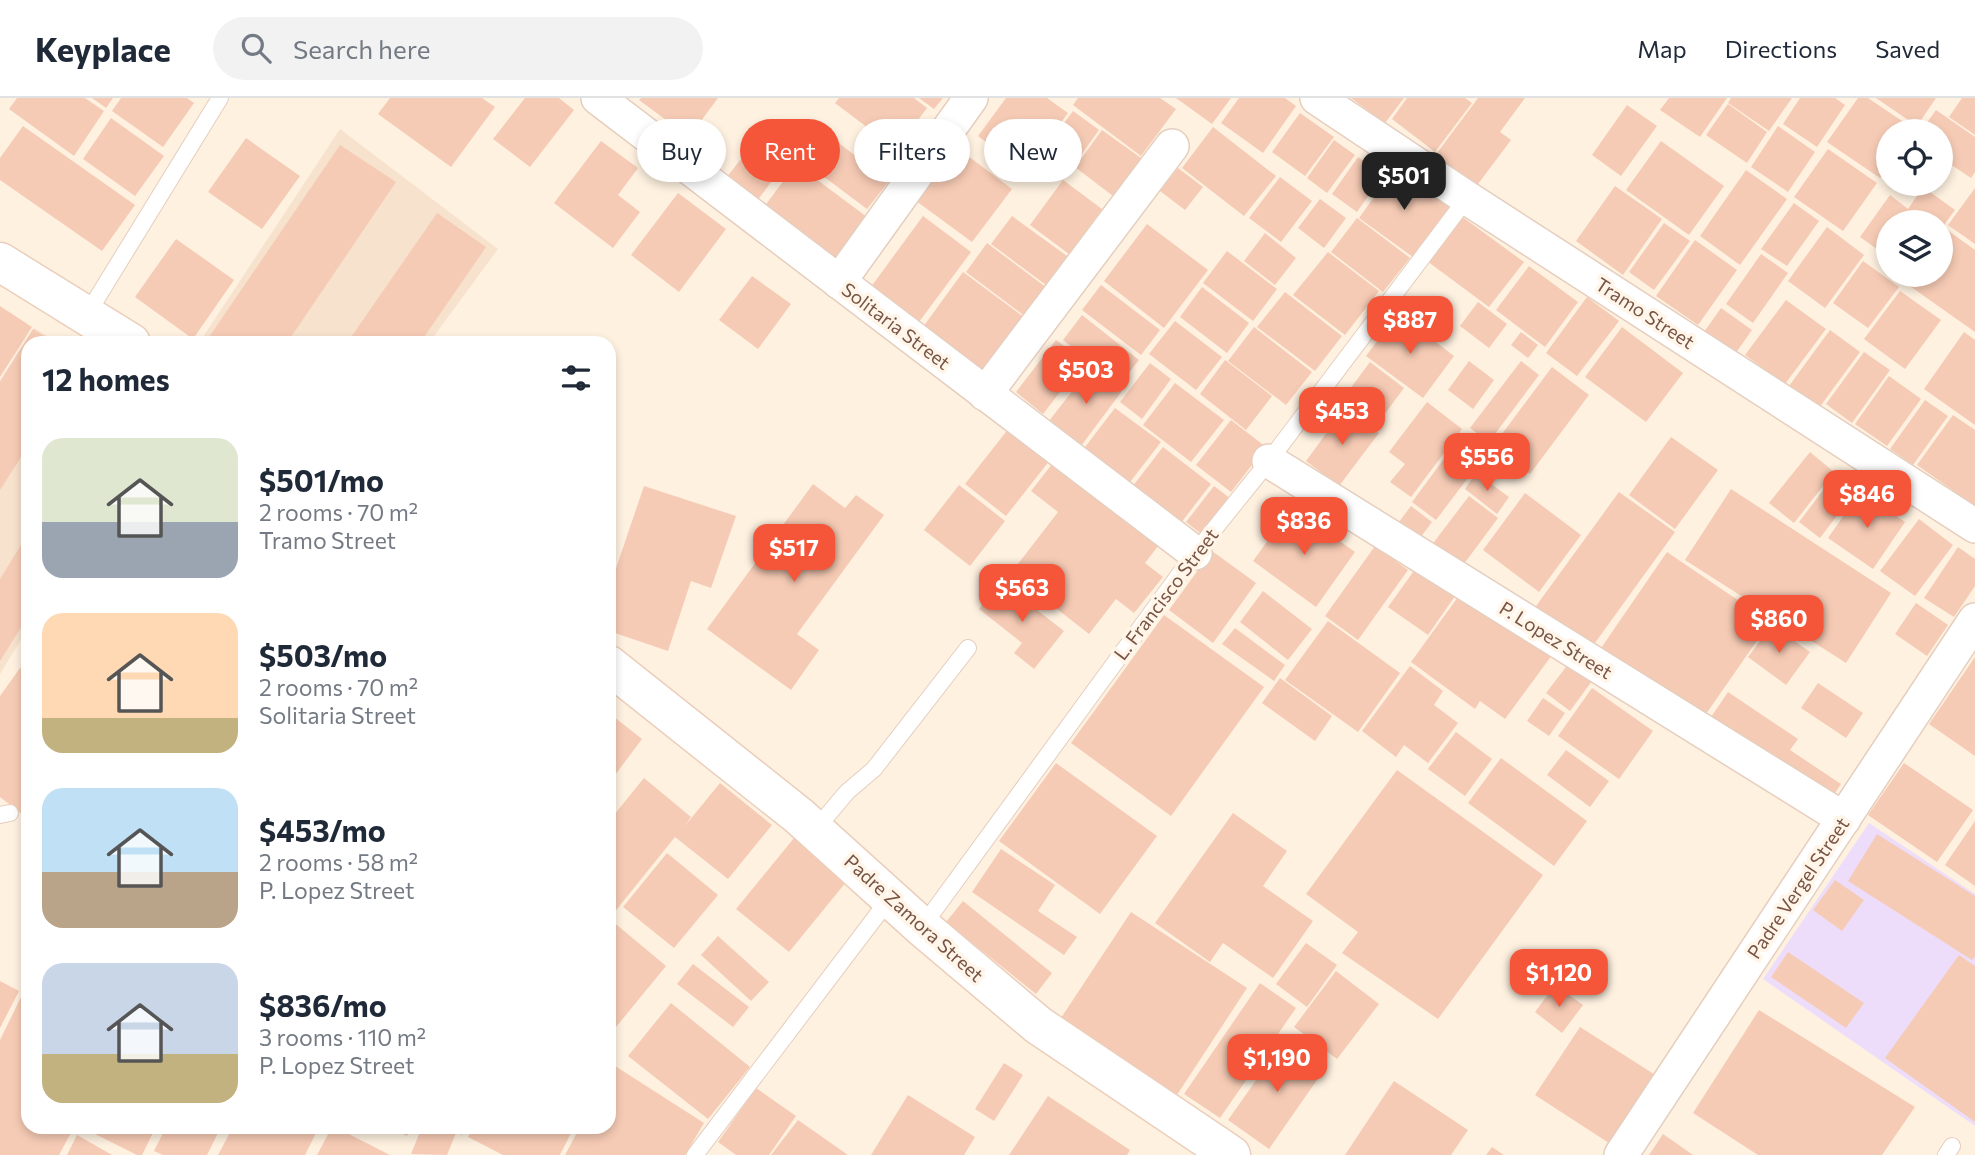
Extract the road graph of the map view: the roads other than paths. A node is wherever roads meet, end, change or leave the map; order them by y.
1 (220, 98) edge
2 (598, 98) edge
3 (971, 98) edge
4 (1317, 98) edge
5 (1172, 146) dead end
6 (1467, 198) junction
7 (0, 261) edge
8 (839, 282) junction
9 (86, 316) junction
10 (119, 336) edge
11 (985, 394) junction
12 (1269, 460) junction
13 (1975, 526) edge
14 (1195, 553) junction
15 (1975, 620) edge
16 (968, 648) dead end
17 (616, 670) edge
18 (1844, 819) junction
19 (815, 830) junction
20 (890, 898) junction
21 (922, 927) junction
22 (695, 1155) edge
23 (1231, 1155) edge
24 (1621, 1155) edge

1 - 9 lane
2 - 8 street, Solitaria Street
3 - 8 street
4 - 6 street, Tramo Street
5 - 11 street
6 - 12 lane, L. Francisco Street
6 - 13 street, Tramo Street
7 - 9 street
8 - 11 street, Solitaria Street
9 - 10 street
11 - 14 street, Solitaria Street
12 - 14 lane, L. Francisco Street
12 - 18 street, P. Lopez Street
14 - 21 lane, L. Francisco Street
15 - 18 street, Padre Vergel Street
16 - 19 lane
17 - 19 street, Padre Zamora Street
18 - 24 street, Padre Vergel Street
19 - 20 street, Padre Zamora Street
20 - 21 street, Padre Zamora Street
20 - 22 lane
21 - 23 street, Padre Zamora Street

